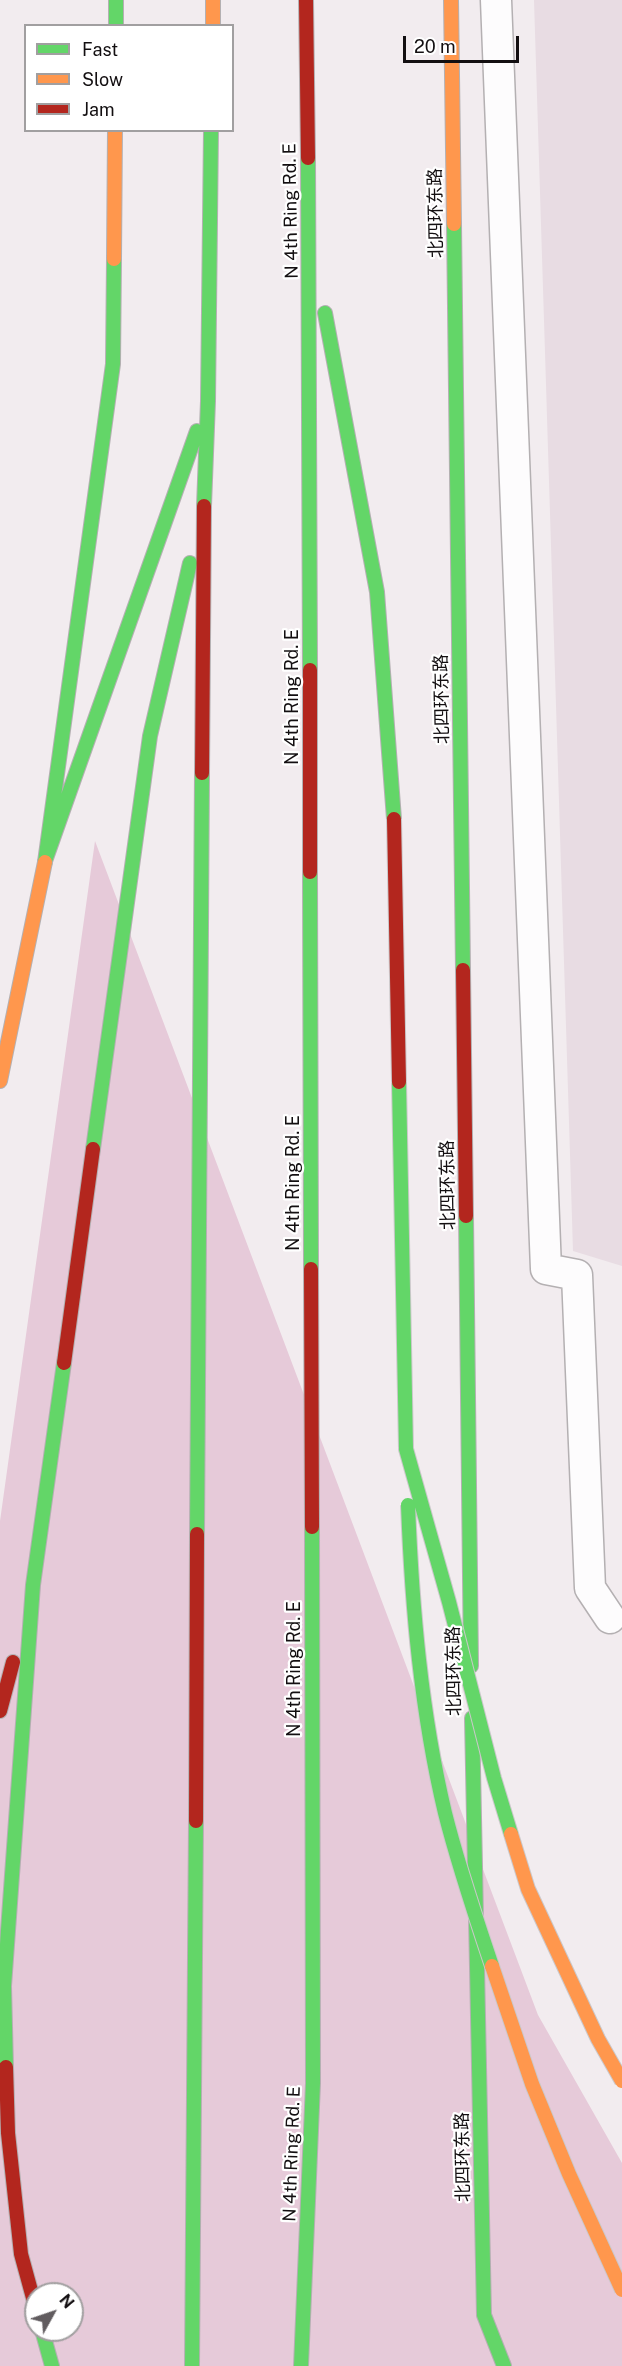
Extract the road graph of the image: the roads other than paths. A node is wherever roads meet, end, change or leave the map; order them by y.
1 (116, 0) edge
2 (213, 0) edge
3 (306, 0) edge
4 (451, 0) edge
5 (496, 0) edge
6 (116, 24) edge
7 (213, 24) edge
8 (115, 132) edge
9 (211, 132) edge
10 (309, 232) junction
11 (208, 401) junction
12 (204, 503) junction
13 (45, 861) junction
14 (0, 1081) edge
15 (406, 1449) junction
16 (33, 1585) junction
17 (610, 1618) dead end
18 (0, 1711) edge
19 (622, 2081) edge
20 (29, 2282) edge
21 (622, 2289) edge
22 (45, 2342) edge
23 (52, 2366) edge
24 (192, 2366) edge
25 (301, 2366) edge
26 (504, 2366) edge

1 - 6 main road
2 - 7 main road
3 - 10 main road, N 4th Ring Rd. E
4 - 26 main road, 北四环东路
5 - 17 street
8 - 13 main road
9 - 11 main road
10 - 15 main road, bridge
10 - 25 main road, N 4th Ring Rd. E
11 - 12 main road
11 - 13 main road
12 - 16 main road
12 - 24 main road
13 - 14 main road
15 - 19 main road, bridge
15 - 21 main road, bridge
16 - 18 main road
16 - 20 main road
22 - 23 main road

